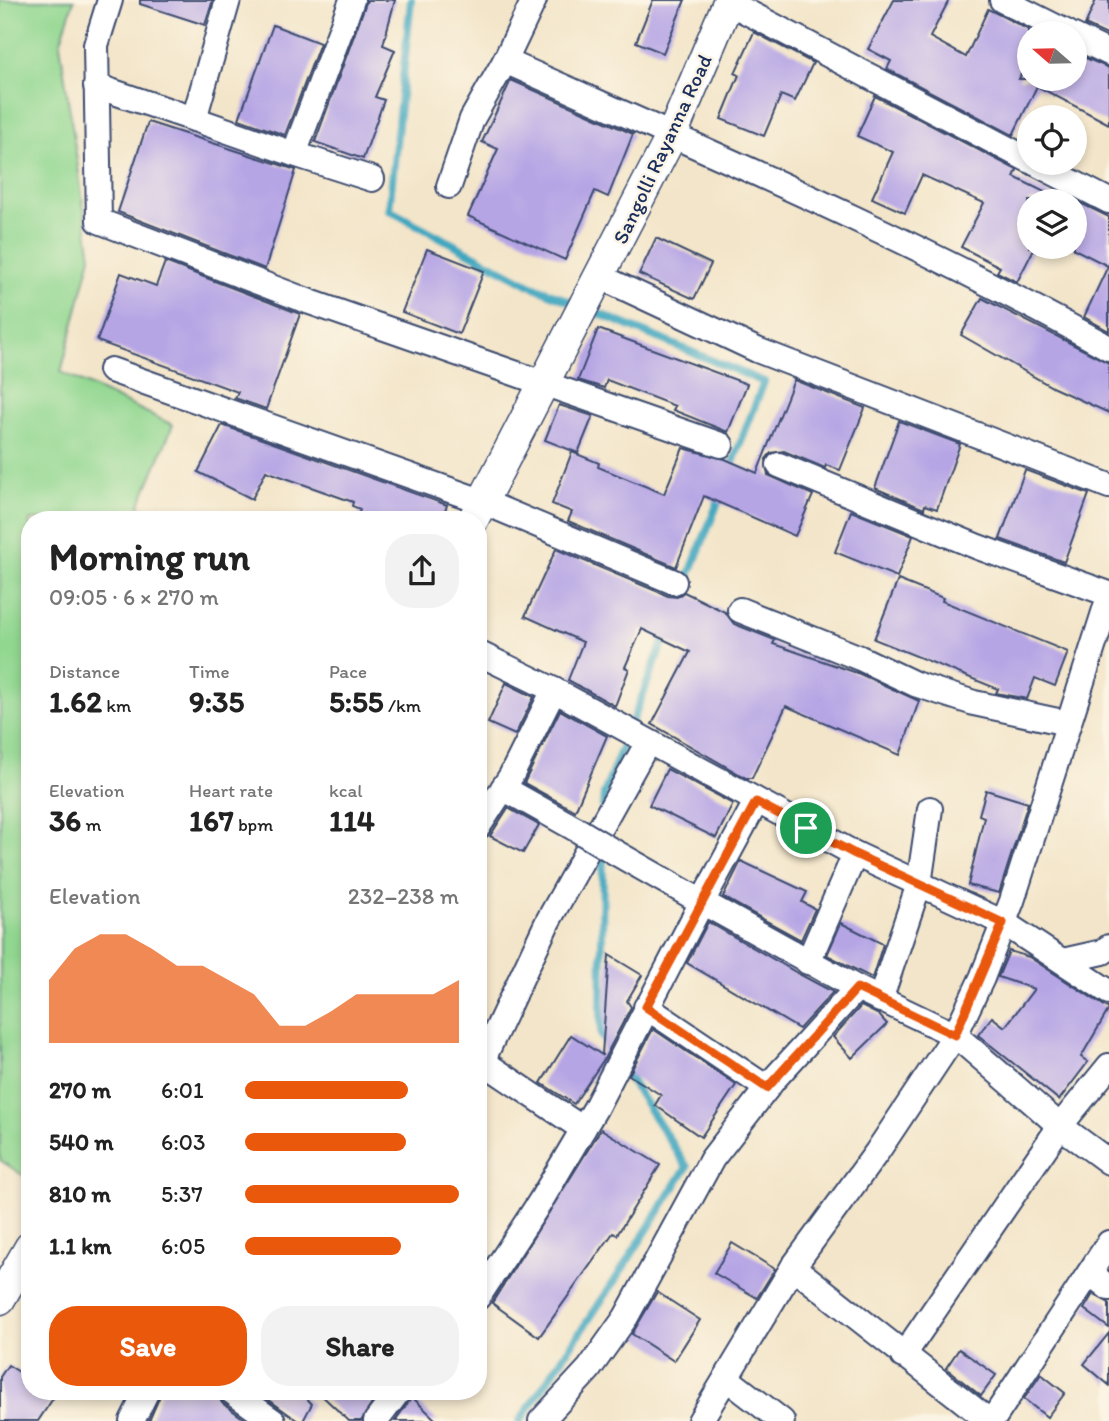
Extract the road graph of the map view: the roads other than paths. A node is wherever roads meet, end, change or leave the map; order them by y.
1 (110, 0) edge
2 (228, 0) edge
3 (352, 0) edge
4 (534, 0) edge
5 (1002, 0) edge
6 (728, 1) edge
7 (1044, 21) edge
8 (1087, 42) edge
9 (1109, 53) edge
10 (505, 61) junction
11 (96, 86) junction
12 (194, 119) junction
13 (672, 135) junction
14 (1017, 153) edge
15 (295, 154) junction
16 (1058, 175) edge
17 (372, 179) dead end
18 (449, 186) dead end
19 (1109, 201) edge
20 (590, 297) junction
21 (1109, 348) edge
22 (111, 370) dead end
23 (544, 382) junction
24 (722, 445) dead end
25 (779, 465) dead end
26 (1109, 486) edge
27 (477, 510) edge
28 (487, 514) edge
29 (674, 582) dead end
30 (1109, 595) edge
31 (740, 610) dead end
32 (487, 657) edge
33 (554, 690) junction
34 (1067, 723) junction
35 (648, 742) junction
36 (503, 788) junction
37 (756, 802) junction
38 (930, 809) dead end
39 (487, 813) edge
40 (594, 839) junction
41 (855, 854) junction
42 (919, 884) junction
43 (702, 902) junction
44 (1003, 923) junction
45 (1109, 947) edge
46 (1063, 961) junction
47 (808, 962) junction
48 (857, 988) junction
49 (1109, 992) edge
50 (880, 1000) junction
51 (646, 1007) junction
52 (955, 1035) junction
53 (487, 1051) edge
54 (1109, 1066) edge
55 (487, 1070) edge
56 (767, 1088) junction
57 (1060, 1126) junction
58 (583, 1129) junction
59 (1109, 1162) edge
60 (1109, 1243) edge
61 (21, 1263) edge
62 (793, 1267) junction
63 (1100, 1280) edge
64 (487, 1283) edge
65 (0, 1299) edge
66 (903, 1356) junction
67 (726, 1378) junction
68 (142, 1400) edge
69 (242, 1400) edge
70 (392, 1400) edge
71 (263, 1418) edge
72 (132, 1421) edge
73 (376, 1421) edge
74 (541, 1421) edge
75 (700, 1421) edge
76 (782, 1421) edge
77 (990, 1421) edge

1 - 11 street
2 - 12 street
3 - 15 street
4 - 10 street
5 - 7 street
6 - 13 street, Sangolli Rayanna Road
6 - 14 street
8 - 9 street
10 - 13 street
10 - 18 street
11 - 12 street
11 - 23 street
12 - 15 street
13 - 20 street, Sangolli Rayanna Road
13 - 21 street
15 - 17 street
16 - 19 street
20 - 23 street, Sangolli Rayanna Road
20 - 26 street
22 - 27 street
23 - 24 street
23 - 27 street, Sangolli Rayanna Road
25 - 30 street
28 - 29 street
30 - 34 street
31 - 34 street
32 - 33 street
33 - 35 street
33 - 36 street
34 - 44 street
35 - 37 street
35 - 40 street
36 - 39 street
36 - 40 street
37 - 41 street
37 - 43 street
38 - 42 street
40 - 43 street
40 - 53 street
41 - 42 street
41 - 47 street
42 - 44 street
42 - 50 street
43 - 47 street
43 - 51 street
44 - 46 street
44 - 52 street
45 - 46 street
46 - 49 street
47 - 48 street
48 - 50 street
48 - 56 street
50 - 52 street
51 - 56 street
51 - 58 street
52 - 57 street
52 - 62 street
54 - 57 street
55 - 58 street
56 - 74 street
57 - 59 street
57 - 66 street
58 - 64 street
60 - 63 street
61 - 65 street
62 - 66 street
62 - 67 street
63 - 77 street
66 - 77 street
67 - 75 street
67 - 76 street
68 - 72 street
69 - 71 street
70 - 73 street

